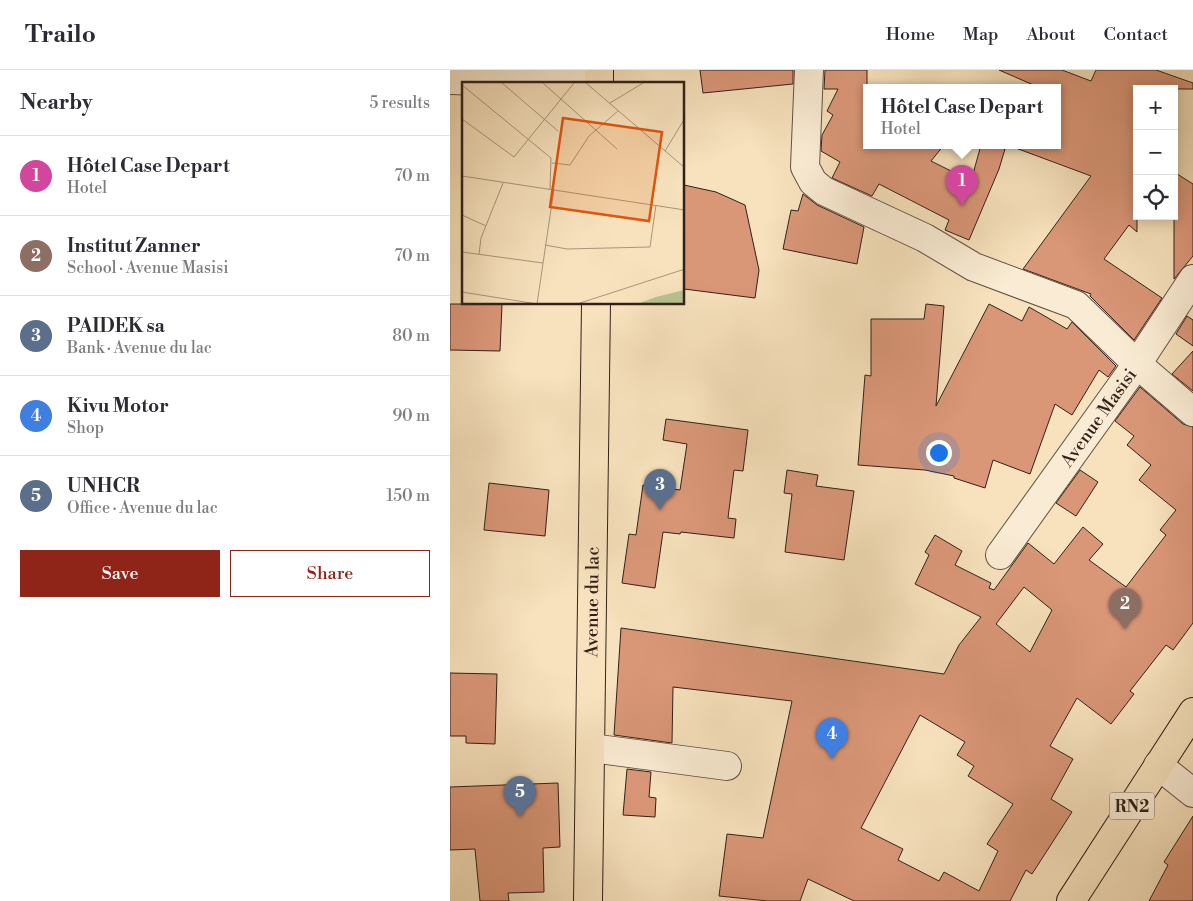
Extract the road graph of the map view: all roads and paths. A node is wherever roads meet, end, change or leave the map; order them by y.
1 (809, 70) edge
2 (450, 80) edge
3 (521, 82) edge
4 (1193, 279) edge
5 (596, 305) edge
6 (1137, 364) junction
7 (1193, 412) edge
8 (1000, 555) dead end
9 (1193, 712) edge
10 (591, 748) junction
11 (1158, 765) junction
12 (727, 766) dead end
13 (1193, 792) edge
14 (588, 901) edge
15 (1071, 901) edge

1 - 6 street
2 - 3 street
4 - 6 street, Avenue Masisi
5 - 10 main road, Avenue du lac
6 - 7 street
6 - 8 street, Avenue Masisi
9 - 11 main road, RN2
10 - 12 street
10 - 14 main road, Avenue du lac
11 - 13 street
11 - 15 main road, RN2

